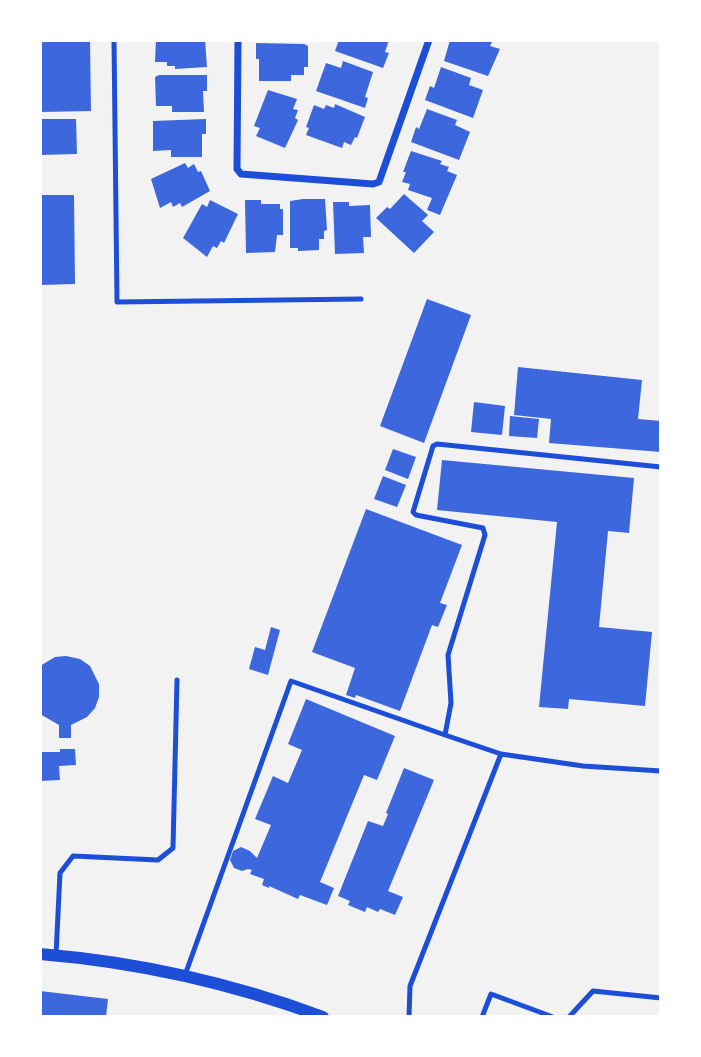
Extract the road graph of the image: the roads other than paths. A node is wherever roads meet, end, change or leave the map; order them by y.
1 (114, 40) edge
2 (238, 40) edge
3 (429, 40) edge
4 (361, 299) dead end
5 (661, 467) edge
6 (177, 680) dead end
7 (445, 735) junction
8 (502, 754) junction
9 (661, 771) edge
10 (40, 954) edge
11 (56, 955) junction
12 (185, 975) junction
13 (661, 998) edge
14 (323, 1017) edge
15 (409, 1017) edge
16 (482, 1017) edge
17 (553, 1017) edge
18 (569, 1017) edge

1 - 4 lane
2 - 3 street
5 - 7 lane
6 - 11 lane
7 - 8 lane
7 - 12 lane
8 - 9 lane
8 - 15 lane
10 - 11 street
11 - 12 street
12 - 14 street
13 - 18 lane
16 - 17 lane

